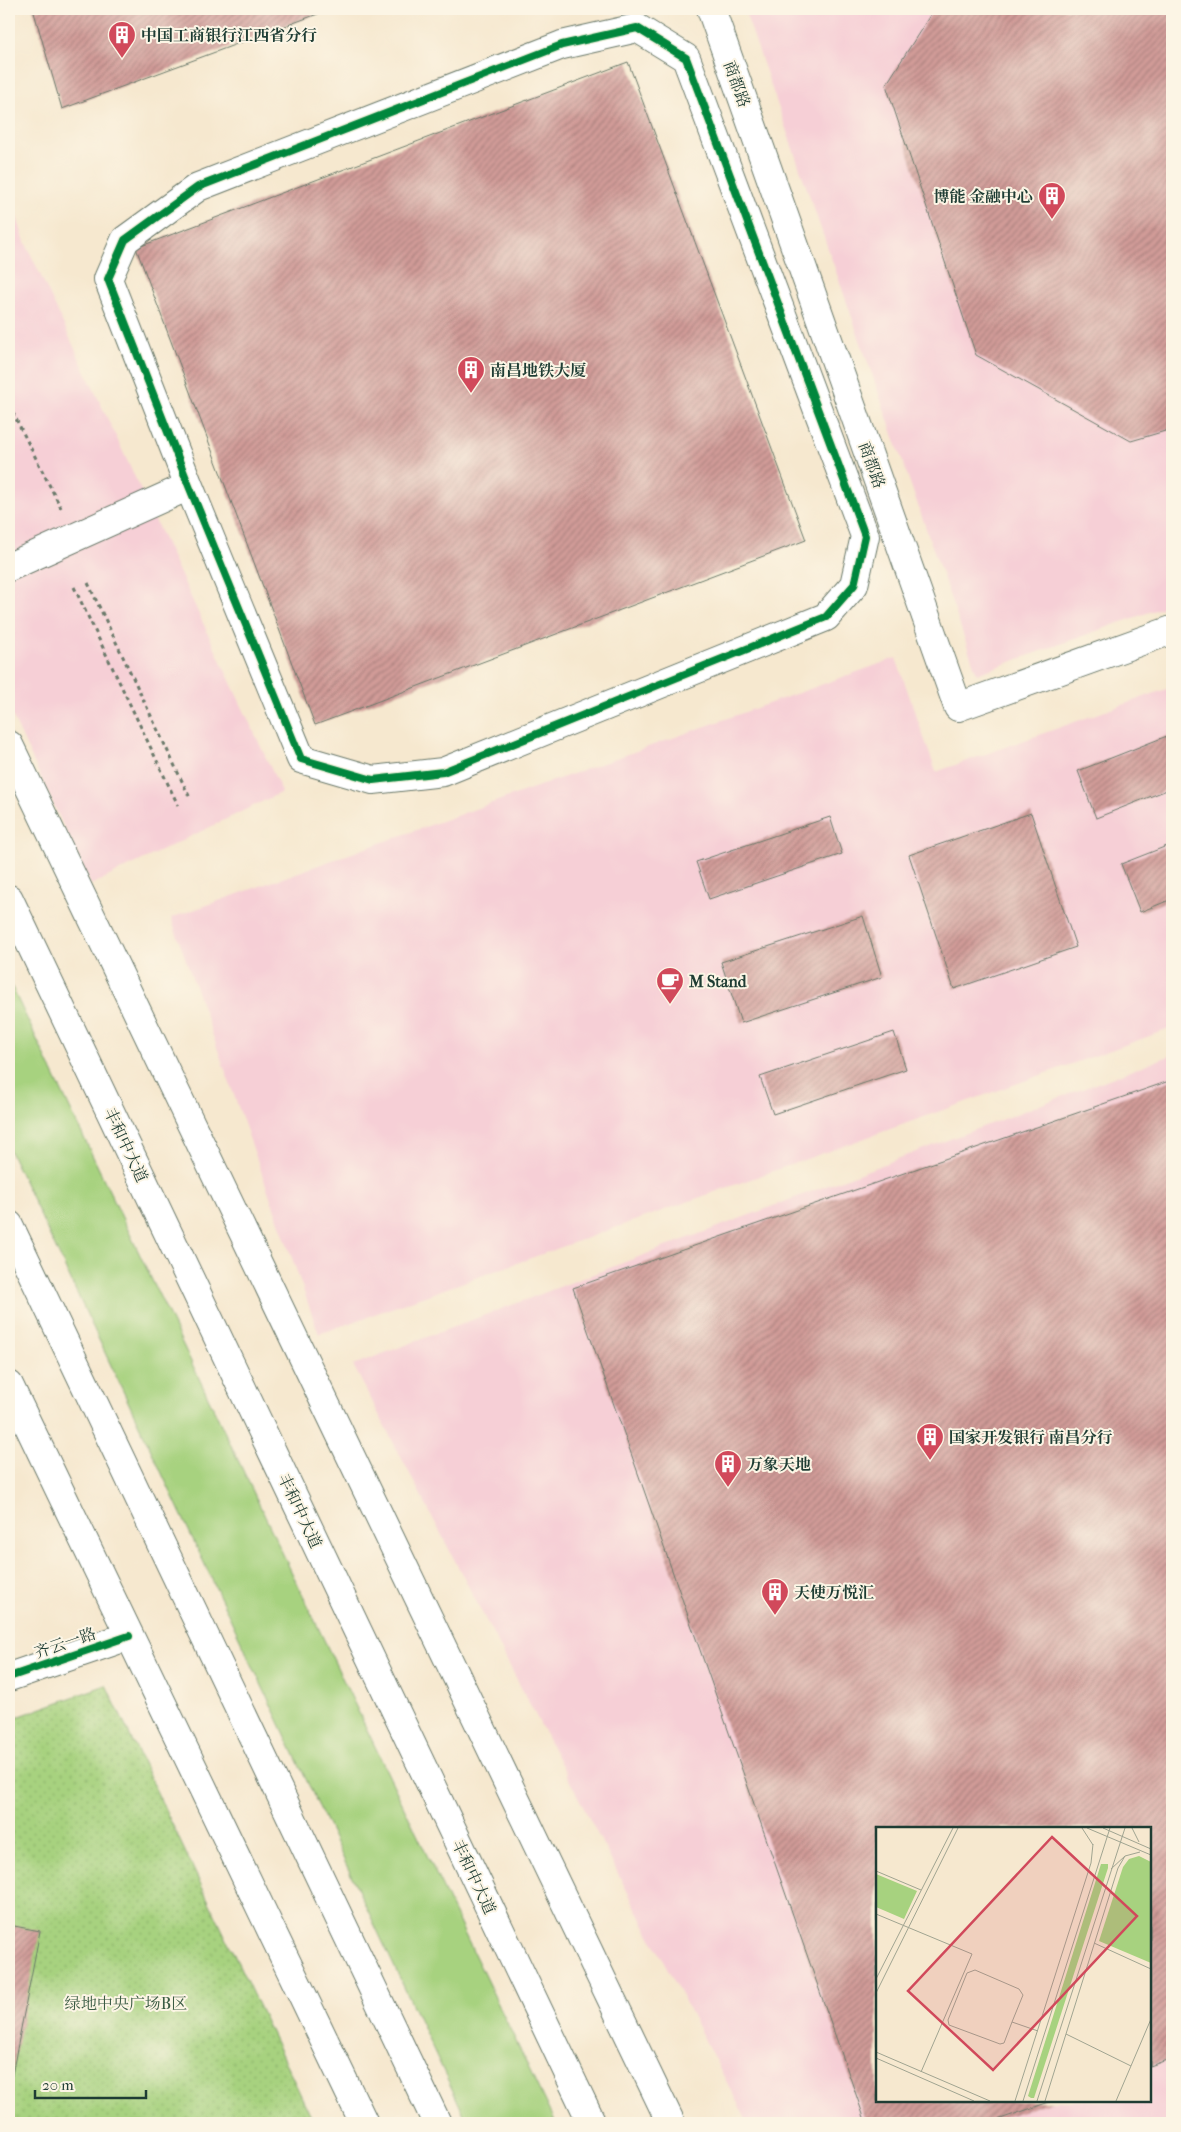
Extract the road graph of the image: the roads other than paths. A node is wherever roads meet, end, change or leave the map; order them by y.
1 (711, 9) edge
2 (189, 486) junction
3 (9, 567) edge
4 (1172, 630) edge
5 (9, 745) edge
6 (9, 899) edge
7 (9, 1225) edge
8 (9, 1384) edge
9 (129, 1636) junction
10 (9, 1676) edge
11 (364, 2123) edge
12 (437, 2123) edge
13 (592, 2123) edge
14 (672, 2123) edge

1 - 4 main road, 商都路
2 - 2 main road
2 - 3 main road
5 - 14 main road
6 - 13 main road, 丰和中大道
7 - 12 main road
8 - 9 main road
9 - 10 main road, 齐云一路
9 - 11 main road

